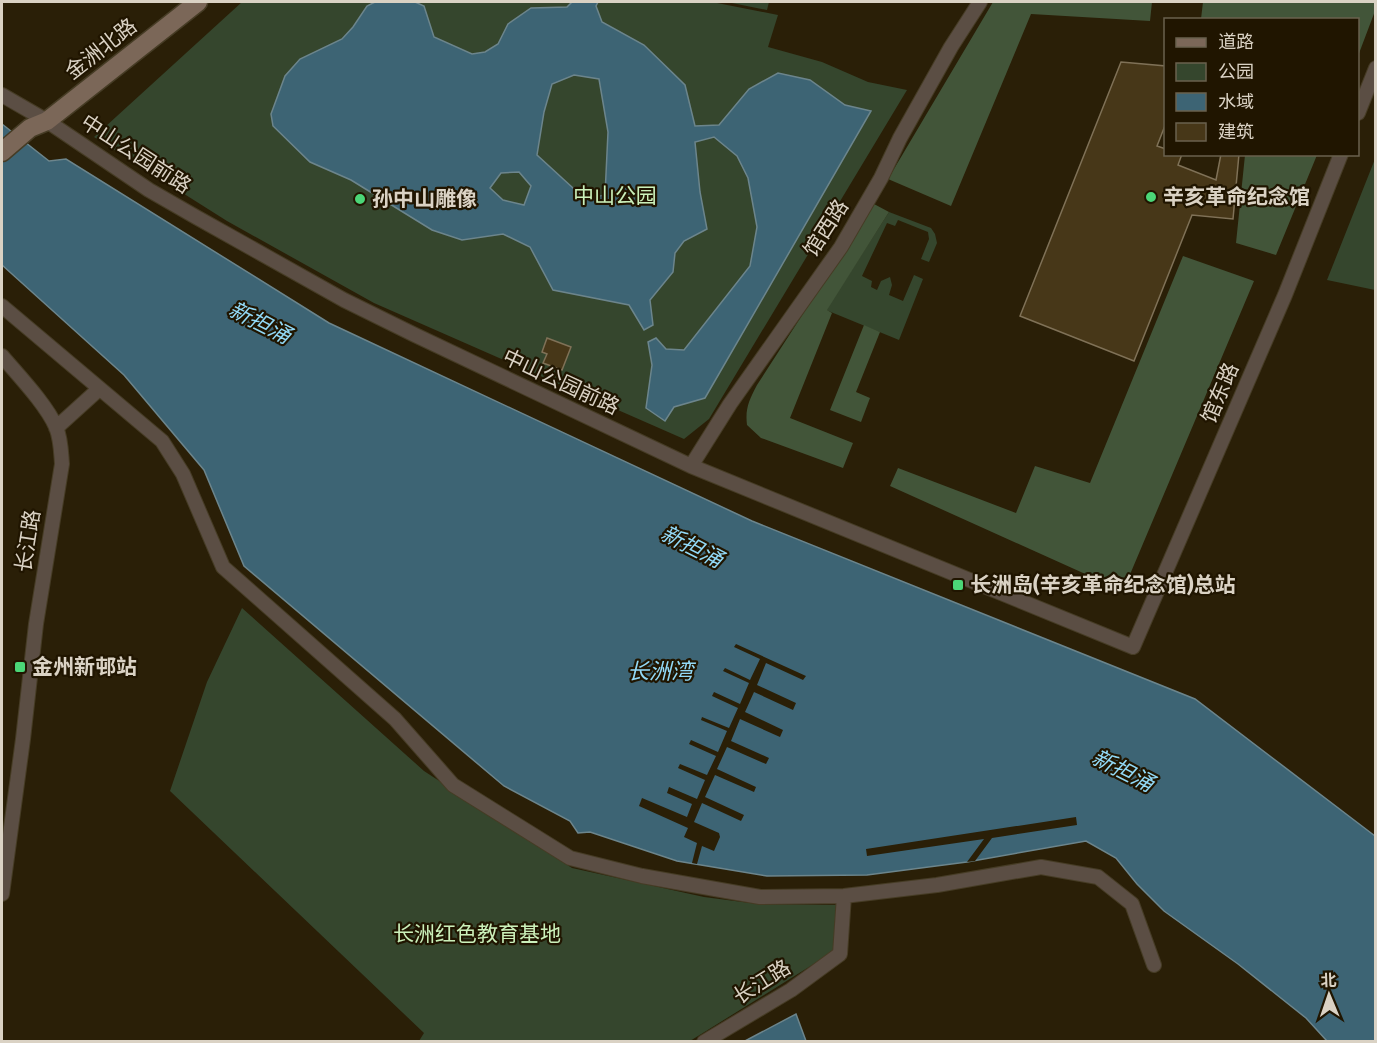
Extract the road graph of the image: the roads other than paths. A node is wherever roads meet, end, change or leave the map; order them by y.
1 (198, 2) edge
2 (980, 2) edge
3 (1376, 68) edge
4 (2, 95) edge
5 (1359, 110) edge
6 (38, 124) junction
7 (2, 152) edge
8 (1340, 156) edge
9 (2, 306) edge
10 (2, 356) edge
11 (99, 389) junction
12 (56, 428) junction
13 (691, 466) junction
14 (1133, 647) joint
15 (2, 894) edge
16 (844, 896) junction
17 (1154, 965) dead end
18 (704, 1041) edge

1 - 6 main road, 金洲北路
2 - 13 street, 馆西路
3 - 5 street
4 - 6 street, 中山公园前路
6 - 7 main road, 金洲北路
6 - 13 street, 中山公园前路
8 - 14 street, 馆东路
9 - 11 street
10 - 12 street, 长江路
11 - 12 street
11 - 16 street
12 - 15 street, 长江路
13 - 14 street, 中山公园前路
16 - 17 street
16 - 18 street, 长江路

